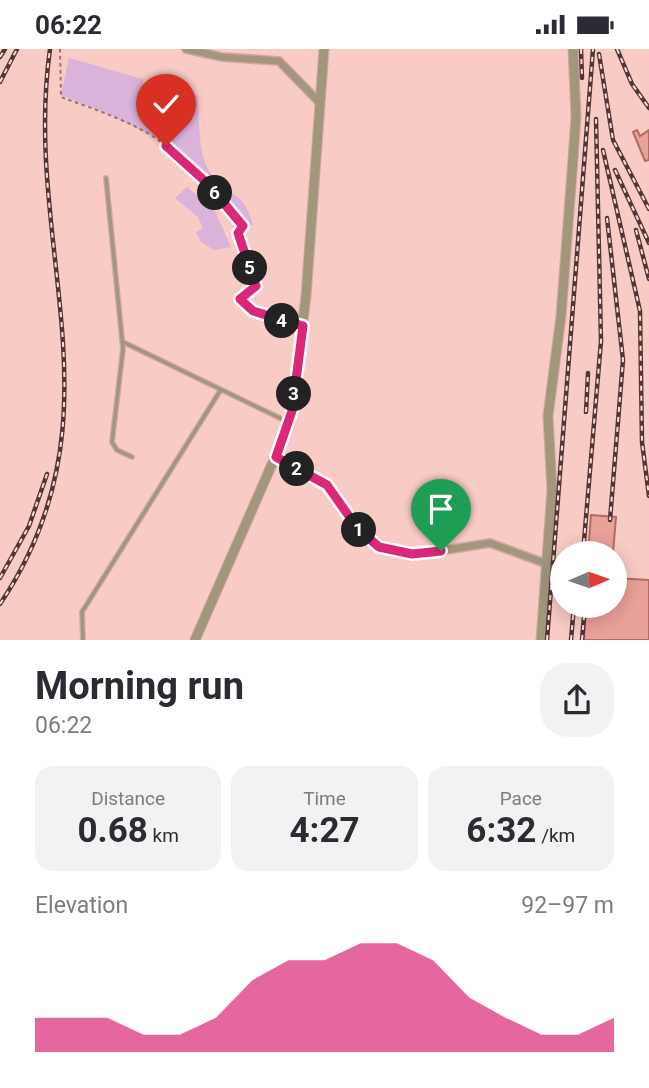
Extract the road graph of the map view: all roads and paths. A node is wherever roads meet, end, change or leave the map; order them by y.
1 (60, 49) edge
2 (186, 49) edge
3 (324, 49) edge
4 (573, 49) edge
5 (320, 103) junction
6 (106, 178) dead end
7 (240, 299) joint
8 (303, 326) junction
9 (122, 342) junction
10 (220, 391) junction
11 (290, 423) junction
12 (132, 457) dead end
13 (276, 457) junction
14 (547, 564) junction
15 (83, 640) edge
16 (195, 640) edge
17 (541, 640) edge

1 - 7 path
2 - 5 street
3 - 5 street
4 - 14 street
5 - 8 street
6 - 9 lane
7 - 8 lane
8 - 11 street
9 - 10 lane
9 - 12 lane
10 - 11 lane
10 - 15 lane
11 - 13 street
13 - 14 street
13 - 16 street
14 - 17 street

